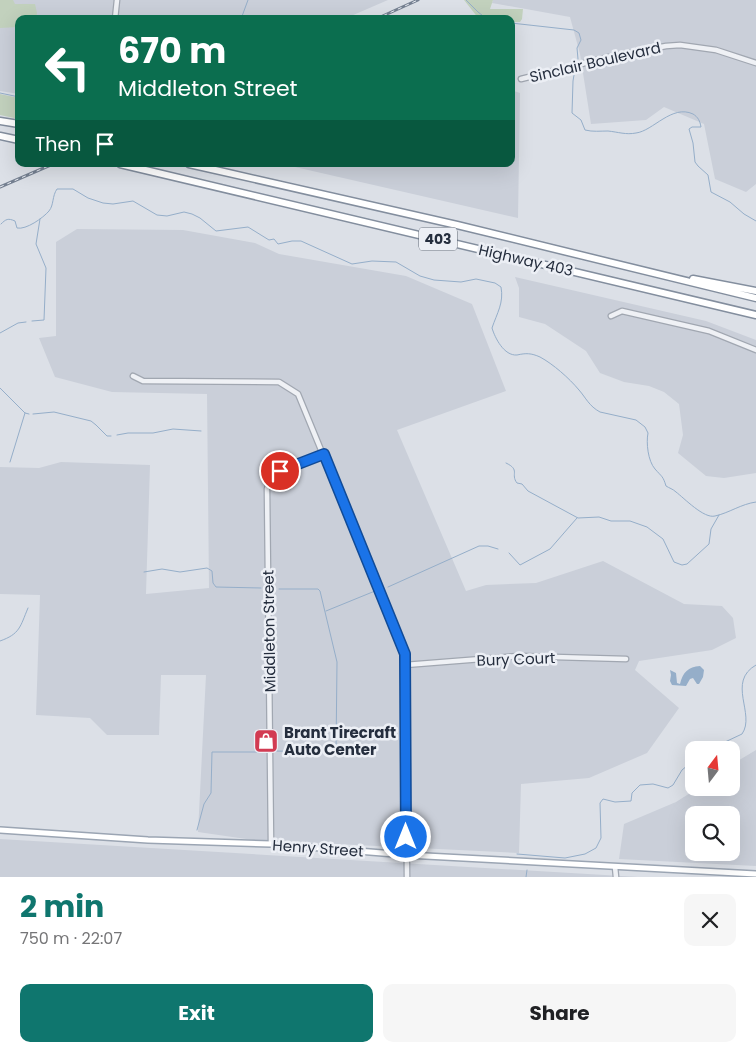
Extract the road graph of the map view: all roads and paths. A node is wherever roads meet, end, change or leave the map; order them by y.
1 (116, 0) edge
2 (115, 15) edge
3 (756, 63) edge
4 (521, 79) dead end
5 (0, 121) edge
6 (15, 123) edge
7 (0, 136) edge
8 (15, 139) edge
9 (133, 167) edge
10 (202, 167) edge
11 (651, 272) junction
12 (756, 291) edge
13 (756, 298) edge
14 (612, 316) dead end
15 (756, 316) edge
16 (756, 350) edge
17 (133, 376) dead end
18 (324, 454) junction
19 (626, 659) dead end
20 (405, 665) junction
21 (0, 830) edge
22 (271, 844) junction
23 (407, 855) junction
24 (615, 867) junction
25 (756, 874) edge
26 (407, 877) edge
27 (616, 877) edge

1 - 2 street
3 - 4 street, Sinclair Boulevard
5 - 6 highway
7 - 8 highway
9 - 15 highway, Highway 403 / 403
10 - 11 highway, Highway 403 / 403
11 - 12 highway
11 - 13 highway, Highway 403 / 403
14 - 16 street
17 - 18 street
18 - 20 street
18 - 22 street, Middleton Street
19 - 20 street, Bury Court
20 - 23 street
21 - 22 main road, Henry Street
22 - 23 main road, Henry Street
23 - 24 main road, Henry Street
23 - 26 street
24 - 25 main road, Henry Street
24 - 27 street

